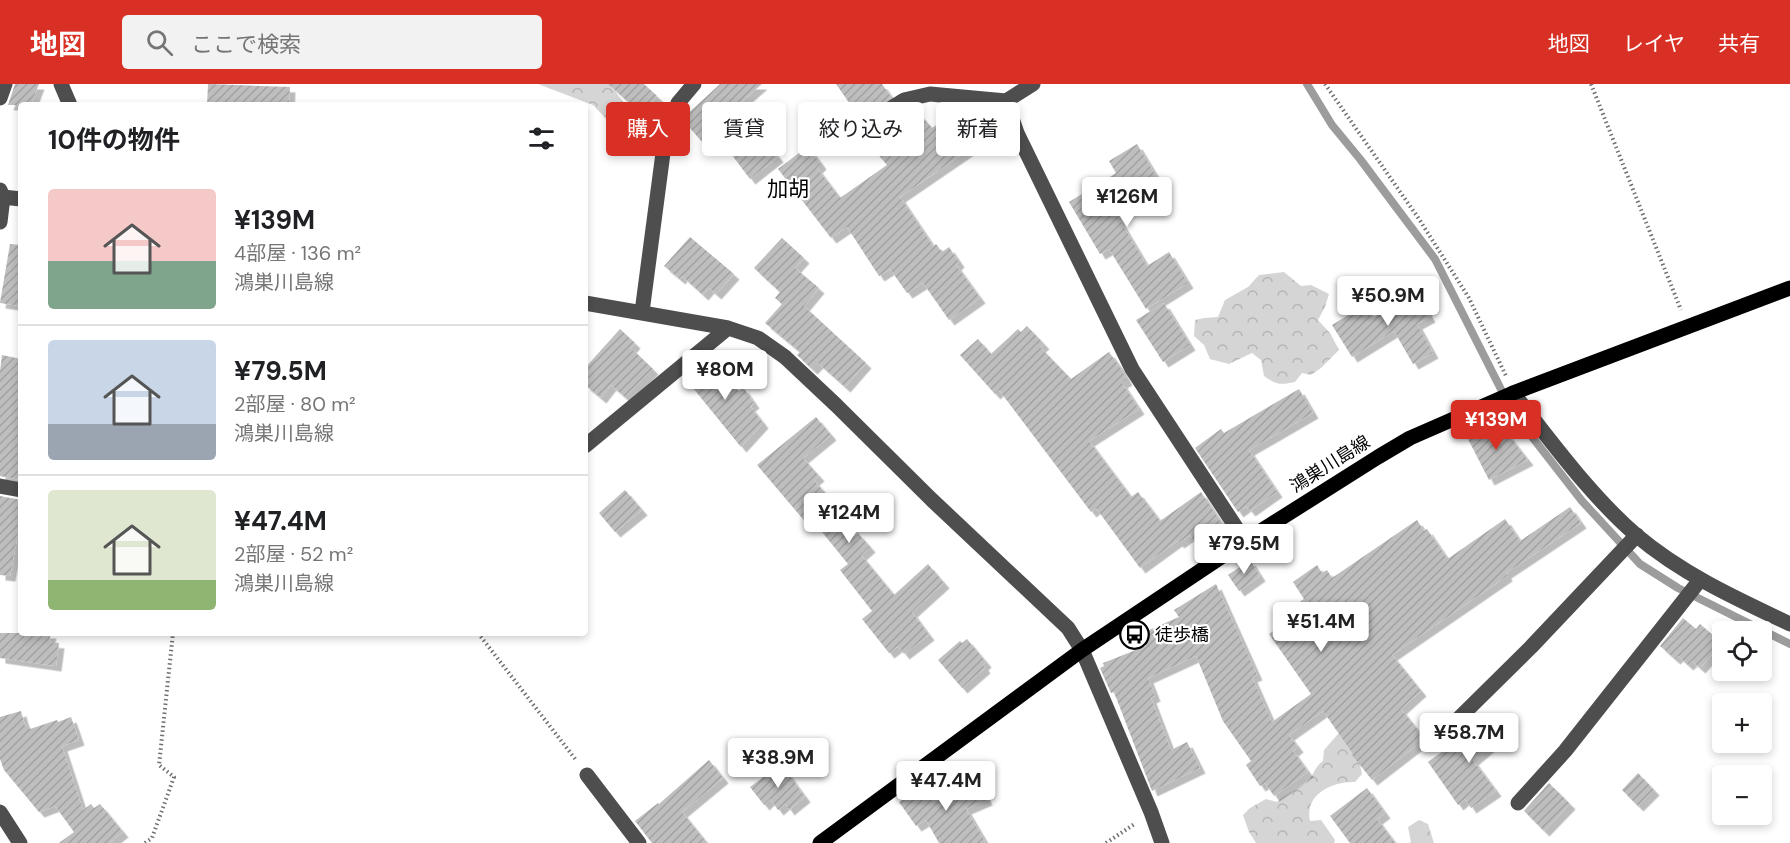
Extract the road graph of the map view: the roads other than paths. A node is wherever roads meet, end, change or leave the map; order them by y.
1 (5, 84) edge
2 (61, 84) edge
3 (694, 84) edge
4 (1033, 84) edge
5 (0, 98) edge
6 (1006, 101) junction
7 (69, 102) edge
8 (901, 102) edge
9 (2, 194) edge
10 (18, 198) edge
11 (0, 222) edge
12 (1790, 288) edge
13 (588, 303) edge
14 (642, 312) junction
15 (728, 328) junction
16 (1514, 393) junction
17 (588, 444) edge
18 (0, 486) edge
19 (18, 489) edge
20 (1637, 535) junction
21 (1245, 541) junction
22 (1700, 580) junction
23 (1790, 624) edge
24 (1082, 650) junction
25 (1449, 728) dead end
26 (587, 775) road end
27 (1518, 803) dead end
28 (0, 812) edge
29 (20, 843) edge
30 (639, 843) edge
31 (820, 843) edge
32 (1162, 843) edge

1 - 5 street
2 - 7 street
3 - 14 street
4 - 6 street
6 - 8 street
6 - 21 street
9 - 10 street
9 - 11 street
12 - 16 main road, 鴻巣川島線
13 - 14 street
14 - 15 street
15 - 17 street
15 - 24 street
16 - 20 street
16 - 21 main road, 鴻巣川島線
18 - 19 street
20 - 22 street
20 - 25 street
21 - 24 main road, 鴻巣川島線
22 - 23 street
22 - 27 street
24 - 31 main road, 鴻巣川島線
24 - 32 street
26 - 30 street
28 - 29 street

